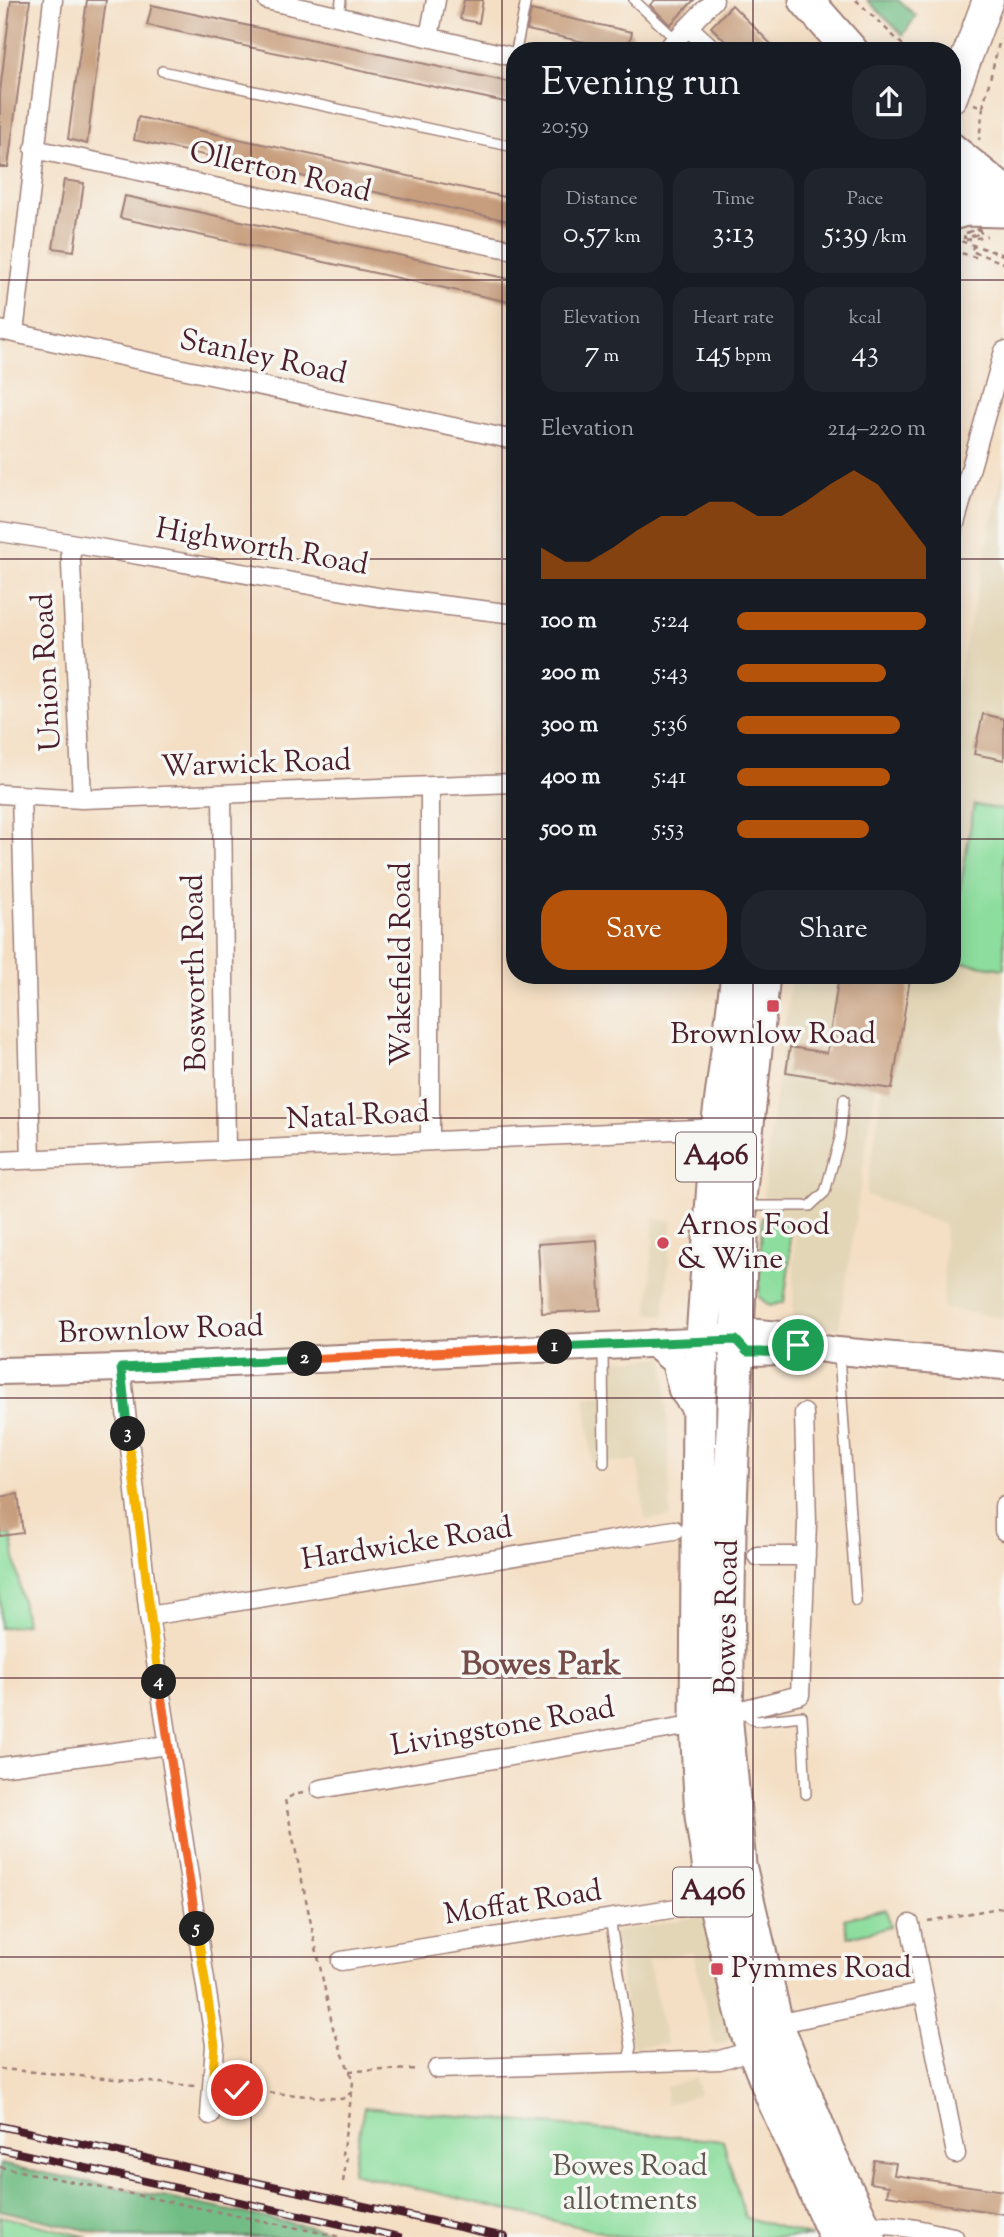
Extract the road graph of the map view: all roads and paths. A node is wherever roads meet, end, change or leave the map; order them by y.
1 (53, 0) edge
2 (267, 0) edge
3 (436, 0) edge
4 (526, 0) edge
5 (634, 0) edge
6 (714, 0) edge
7 (806, 0) edge
8 (856, 0) edge
9 (988, 0) edge
10 (340, 8) edge
11 (1002, 30) dead end
12 (429, 37) junction
13 (518, 42) edge
14 (680, 42) edge
15 (843, 42) edge
16 (900, 42) edge
17 (506, 55) edge
18 (961, 55) edge
19 (162, 71) dead end
20 (961, 100) edge
21 (983, 107) junction
22 (506, 145) edge
23 (979, 146) dead end
24 (34, 149) junction
25 (961, 156) edge
26 (961, 180) edge
27 (1003, 203) edge
28 (963, 231) edge
29 (976, 236) dead end
30 (982, 237) dead end
31 (961, 241) edge
32 (506, 248) edge
33 (961, 253) edge
34 (1004, 255) edge
35 (1004, 264) edge
36 (7, 332) edge
37 (1004, 351) edge
38 (506, 438) edge
39 (961, 502) edge
40 (0, 532) edge
41 (70, 542) junction
42 (506, 613) edge
43 (506, 783) edge
44 (430, 787) junction
45 (0, 794) edge
46 (21, 795) junction
47 (222, 796) junction
48 (82, 799) junction
49 (737, 984) edge
50 (762, 984) edge
51 (844, 1099) dead end
52 (718, 1128) junction
53 (430, 1141) junction
54 (226, 1151) junction
55 (31, 1160) junction
56 (0, 1161) edge
57 (739, 1198) junction
58 (703, 1340) junction
59 (736, 1340) junction
60 (653, 1343) junction
61 (603, 1345) junction
62 (838, 1351) junction
63 (1004, 1366) edge
64 (121, 1368) junction
65 (0, 1371) edge
66 (698, 1412) junction
67 (804, 1413) dead end
68 (604, 1463) dead end
69 (1004, 1506) edge
70 (685, 1528) junction
71 (1004, 1531) edge
72 (757, 1556) dead end
73 (806, 1556) junction
74 (856, 1601) dead end
75 (149, 1616) junction
76 (723, 1716) junction
77 (168, 1745) junction
78 (0, 1767) edge
79 (320, 1789) joint
80 (806, 1794) dead end
81 (731, 1899) junction
82 (1004, 1907) edge
83 (610, 1918) junction
84 (909, 1924) joint
85 (341, 1961) dead end
86 (922, 1993) junction
87 (759, 2035) junction
88 (627, 2064) junction
89 (437, 2068) joint
90 (0, 2069) edge
91 (349, 2071) junction
92 (212, 2088) junction
93 (352, 2092) junction
94 (211, 2115) dead end
95 (956, 2154) dead end
96 (0, 2167) edge
97 (343, 2182) dead end
98 (855, 2235) edge
99 (341, 2237) edge
100 (954, 2237) edge

1 - 24 street
2 - 10 street
3 - 12 street
4 - 13 lane
5 - 14 lane
6 - 14 street
7 - 15 highway
8 - 16 path
9 - 18 main road
10 - 12 street
11 - 21 path
12 - 17 street
18 - 20 main road
19 - 22 lane
20 - 21 path
21 - 23 path
24 - 32 street, Ollerton Road
24 - 36 street
25 - 27 main road
26 - 27 main road
27 - 28 highway
28 - 29 path, bridge
28 - 30 path
31 - 34 path, bridge
33 - 35 path
34 - 35 path, bridge
36 - 38 street, Stanley Road
37 - 39 street
40 - 41 street, Highworth Road
41 - 42 street, Highworth Road
41 - 48 street, Union Road
43 - 44 street, Warwick Road
44 - 47 street, Warwick Road
44 - 53 street, Wakefield Road
45 - 46 street, Warwick Road
46 - 48 street, Warwick Road
46 - 55 street
47 - 48 street, Warwick Road
47 - 54 street, Bosworth Road
49 - 52 highway, A406
50 - 57 highway, Bowes Road / A406
51 - 57 lane
52 - 53 street, Natal Road
52 - 58 highway, A406
53 - 54 street, Natal Road
54 - 55 street, Natal Road
55 - 56 street, Natal Road
57 - 58 main road, A406
57 - 59 highway, Bowes Road / A406
58 - 59 main road, Brownlow Road
58 - 60 main road, Brownlow Road
58 - 66 highway, A406
59 - 62 main road, Brownlow Road
59 - 76 highway, Bowes Road / A406
60 - 61 main road, Brownlow Road
60 - 66 main road
61 - 64 main road, Brownlow Road
61 - 68 lane
62 - 63 main road, Brownlow Road
62 - 74 lane
64 - 65 main road, Brownlow Road
64 - 75 street
66 - 70 highway, A406
67 - 73 street
69 - 71 street
70 - 75 street, Hardwicke Road
70 - 76 highway, Bowes Road / A406
72 - 73 street
73 - 76 street, Livingstone Road
75 - 77 street
76 - 79 street, Livingstone Road
76 - 80 lane
76 - 81 highway, Bowes Road / A406
77 - 78 street
77 - 92 street
79 - 91 path
81 - 83 street, Moffat Road
81 - 87 highway, Bowes Road / A406
82 - 84 path
83 - 85 street, Moffat Road
83 - 88 lane
84 - 86 street
86 - 87 street
86 - 95 street
87 - 88 street
87 - 98 highway, Bowes Road / A406
88 - 89 street
89 - 91 path
90 - 92 path
91 - 93 path
92 - 93 path
92 - 94 street
93 - 97 path
96 - 99 path
98 - 100 street

